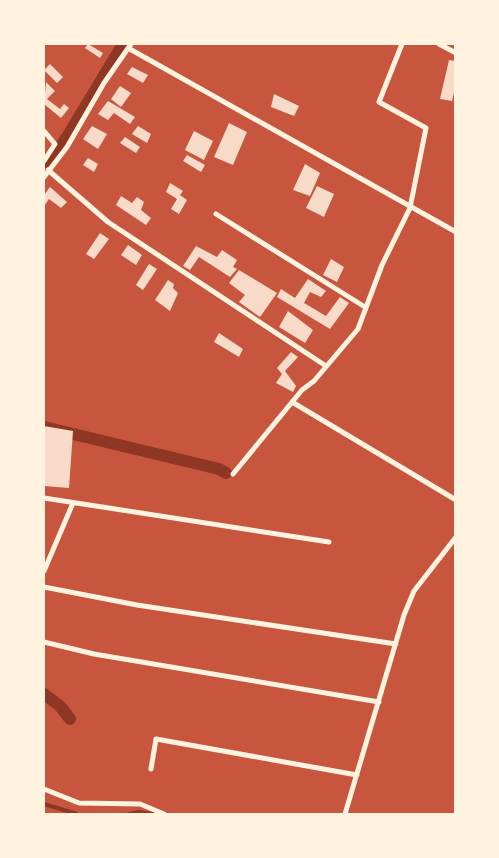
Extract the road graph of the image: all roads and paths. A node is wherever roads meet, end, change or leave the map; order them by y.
1 (402, 44) edge
2 (439, 44) edge
3 (130, 46) edge
4 (456, 53) edge
5 (44, 131) edge
6 (44, 161) edge
7 (48, 170) junction
8 (44, 177) edge
9 (410, 208) junction
10 (216, 214) dead end
11 (456, 232) edge
12 (365, 307) junction
13 (326, 366) junction
14 (292, 402) junction
15 (233, 474) dead end
16 (44, 498) edge
17 (456, 500) edge
18 (73, 503) junction
19 (456, 537) edge
20 (329, 542) dead end
21 (44, 572) edge
22 (44, 587) edge
23 (44, 642) edge
24 (396, 644) junction
25 (379, 702) junction
26 (151, 769) dead end
27 (357, 775) junction
28 (44, 789) edge
29 (164, 814) edge
30 (345, 814) edge

1 - 9 street
2 - 4 street
3 - 7 street
3 - 9 street
5 - 6 street
7 - 8 street
7 - 13 street
9 - 11 street
9 - 12 street
10 - 12 street
12 - 13 street
13 - 14 street
14 - 15 street
14 - 17 street
16 - 18 street
18 - 20 street
18 - 21 street
19 - 24 street
22 - 24 street
23 - 25 street
24 - 25 street
25 - 27 street
26 - 27 street
27 - 30 street
28 - 29 street

